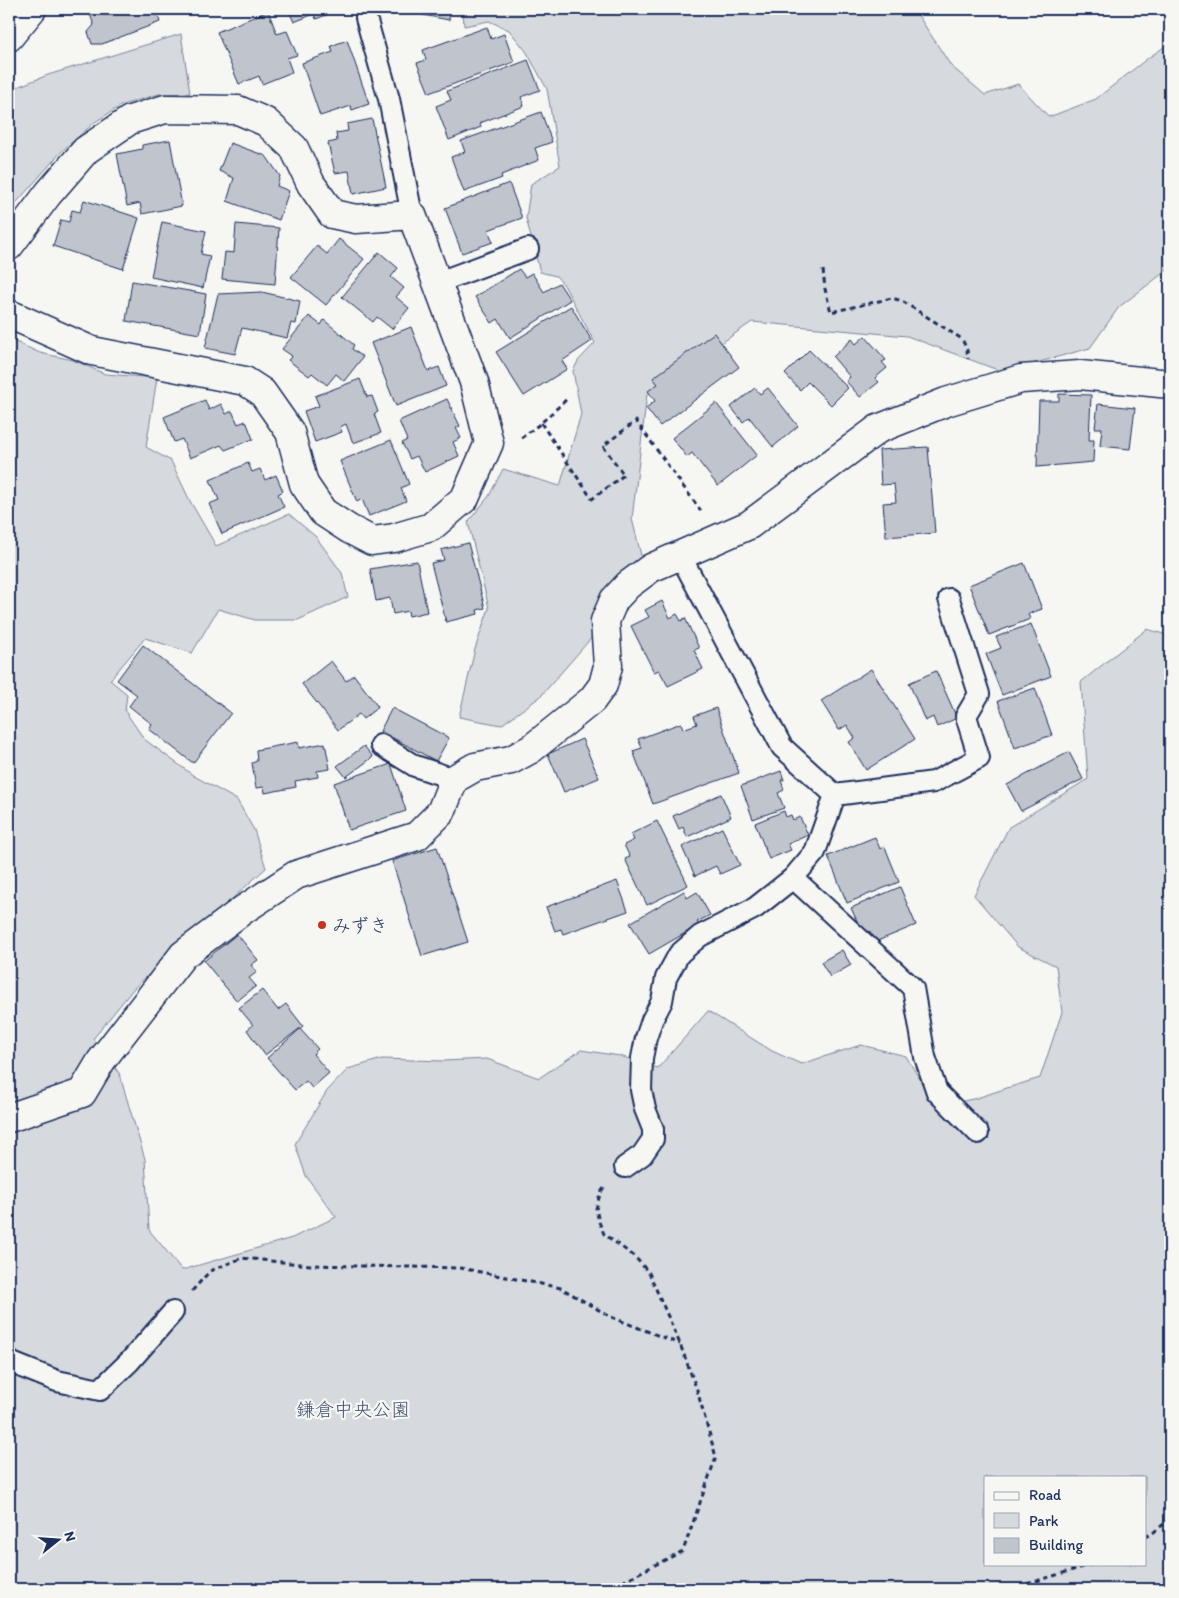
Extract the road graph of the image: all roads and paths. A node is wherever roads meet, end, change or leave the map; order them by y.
1 (32, 9) edge
2 (366, 18) dead end
3 (9, 37) edge
4 (412, 214) junction
5 (9, 246) edge
6 (528, 249) dead end
7 (823, 270) dead end
8 (436, 283) junction
9 (9, 314) edge
10 (963, 365) dead end
11 (1170, 384) edge
12 (568, 398) dead end
13 (541, 423) junction
14 (488, 443) junction
15 (720, 537) junction
16 (680, 555) junction
17 (948, 599) dead end
18 (381, 745) dead end
19 (454, 779) junction
20 (835, 795) junction
21 (793, 878) junction
22 (9, 1118) edge
23 (978, 1133) dead end
24 (625, 1168) joint
25 (173, 1312) joint
26 (680, 1344) junction
27 (9, 1360) edge
28 (1170, 1519) edge
29 (1146, 1536) edge
30 (1085, 1566) edge
31 (611, 1589) edge
32 (1010, 1589) edge

1 - 3 street
2 - 4 lane
4 - 5 street
4 - 8 street
6 - 8 lane
7 - 10 path
8 - 14 street
9 - 14 street
11 - 15 street
12 - 13 path
13 - 14 path
13 - 15 path
15 - 16 street
16 - 19 street
16 - 20 lane
17 - 20 lane
18 - 19 lane
19 - 22 street
20 - 21 lane
21 - 23 lane
21 - 24 lane
24 - 26 path
25 - 26 path
25 - 27 lane
26 - 31 path
28 - 29 path
30 - 32 path

